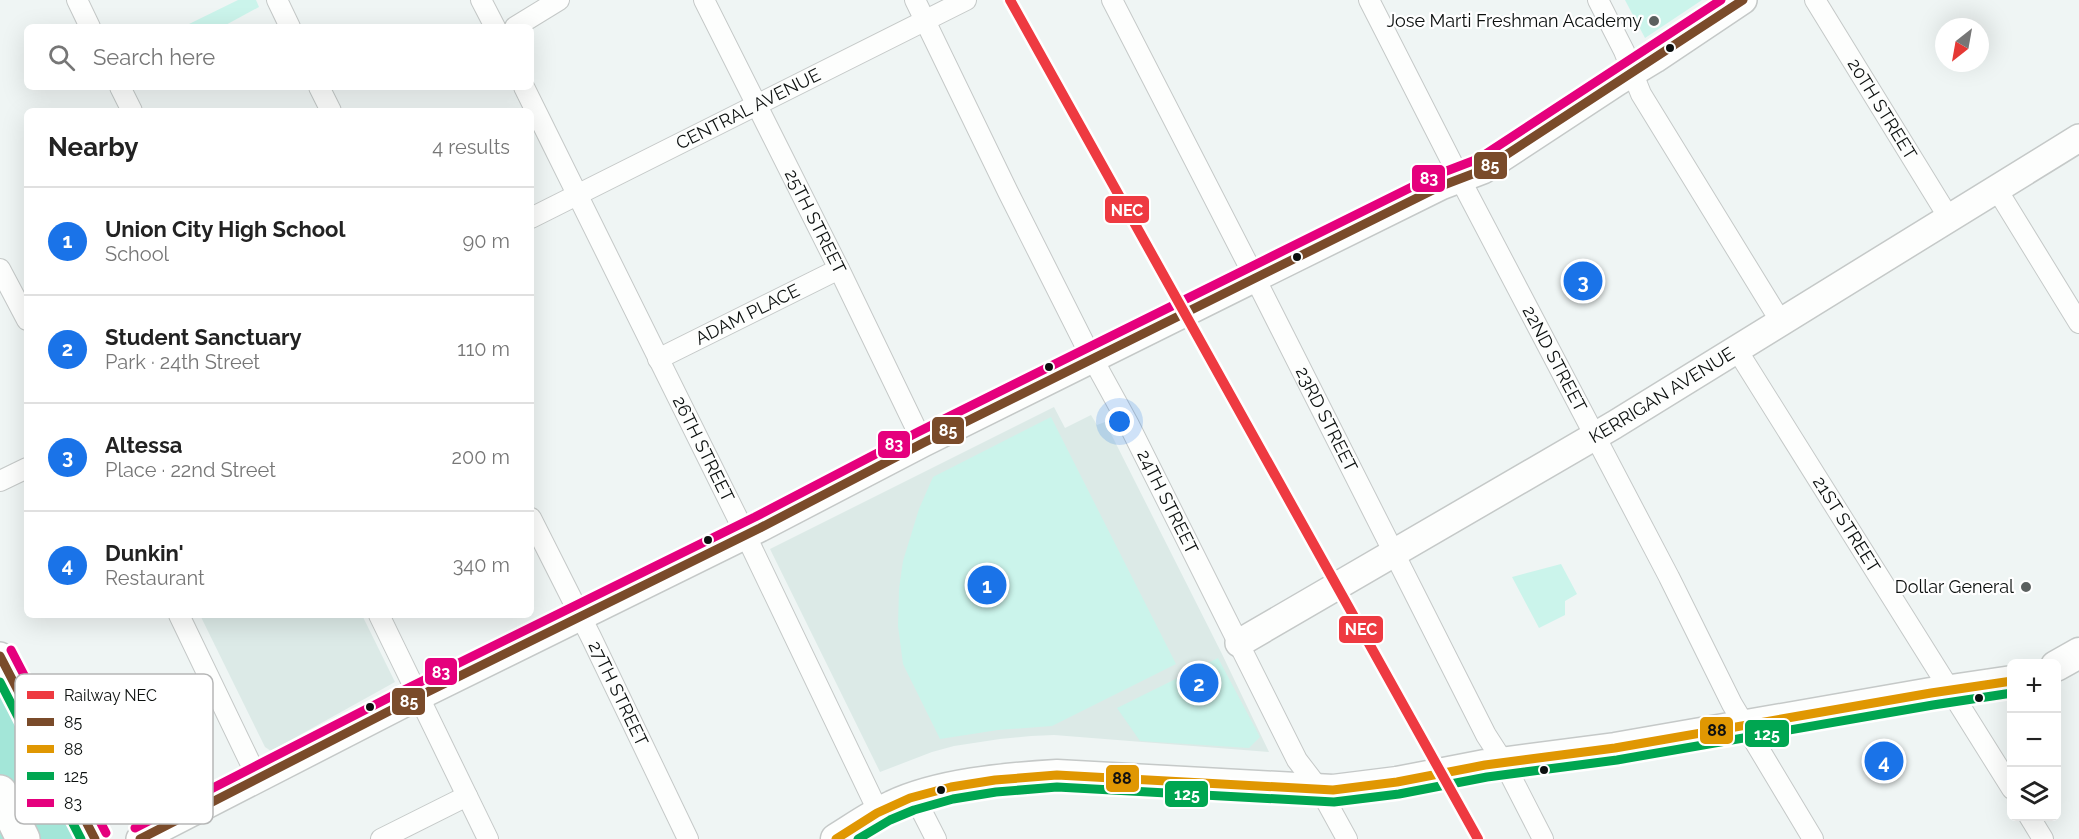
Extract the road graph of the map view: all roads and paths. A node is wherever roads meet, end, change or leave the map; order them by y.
1 (77, 0) edge
2 (277, 0) edge
3 (481, 0) edge
4 (559, 0) edge
5 (704, 0) edge
6 (915, 0) edge
7 (966, 0) edge
8 (1112, 0) edge
9 (1369, 0) edge
10 (1598, 0) edge
11 (1743, 0) edge
12 (1815, 0) edge
13 (925, 20) junction
14 (89, 24) edge
15 (289, 24) edge
16 (493, 24) edge
17 (520, 24) edge
18 (1633, 74) junction
19 (122, 90) edge
20 (321, 90) edge
21 (525, 90) edge
22 (757, 105) junction
23 (130, 108) edge
24 (330, 108) edge
25 (2079, 138) edge
26 (1460, 180) junction
27 (1996, 188) junction
28 (577, 195) junction
29 (534, 216) edge
30 (1949, 218) junction
31 (0, 269) edge
32 (839, 269) junction
33 (1255, 278) junction
34 (24, 314) edge
35 (1781, 322) junction
36 (2079, 323) edge
37 (1737, 350) junction
38 (1094, 358) junction
39 (658, 359) junction
40 (1594, 437) junction
41 (923, 443) junction
42 (24, 469) edge
43 (0, 481) edge
44 (534, 524) edge
45 (745, 535) junction
46 (1394, 553) junction
47 (580, 616) junction
48 (180, 618) edge
49 (379, 618) edge
50 (1239, 643) junction
51 (2079, 653) edge
52 (0, 656) edge
53 (2061, 663) edge
54 (207, 674) edge
55 (2007, 682) edge
56 (15, 685) edge
57 (213, 686) edge
58 (1950, 690) junction
59 (418, 697) junction
60 (1744, 726) junction
61 (1504, 764) junction
62 (258, 779) junction
63 (2007, 781) edge
64 (1320, 790) junction
65 (0, 792) edge
66 (467, 796) junction
67 (915, 798) junction
68 (213, 802) edge
69 (879, 813) junction
70 (15, 820) edge
71 (2032, 821) edge
72 (87, 824) edge
73 (170, 824) edge
74 (95, 839) edge
75 (140, 839) edge
76 (381, 839) edge
77 (488, 839) edge
78 (688, 839) edge
79 (836, 839) edge
80 (936, 839) edge
81 (1347, 839) edge
82 (1543, 839) edge
83 (1813, 839) edge
84 (2043, 839) edge

1 - 14 street
2 - 15 street
3 - 16 street
4 - 17 street
5 - 22 street, 25TH STREET
6 - 13 street, 24TH STREET
7 - 13 street, CENTRAL AVENUE
8 - 33 street, 23RD STREET
9 - 26 street, 22ND STREET
10 - 18 street
11 - 18 street
12 - 30 street, 20TH STREET
13 - 22 street, CENTRAL AVENUE
13 - 38 street, 24TH STREET
18 - 26 street
18 - 35 street
19 - 23 street
20 - 24 street
21 - 28 street, 26TH STREET
22 - 28 street, CENTRAL AVENUE
22 - 32 street, 25TH STREET
25 - 27 street, KERRIGAN AVENUE
26 - 33 street
26 - 40 street, 22ND STREET
27 - 30 street, KERRIGAN AVENUE
27 - 36 street
28 - 29 street, CENTRAL AVENUE
28 - 39 street, 26TH STREET
30 - 35 street, KERRIGAN AVENUE
31 - 34 street
32 - 39 street, ADAM PLACE
32 - 41 street, 25TH STREET
33 - 38 street
33 - 46 street, 23RD STREET
35 - 37 street, KERRIGAN AVENUE
37 - 40 street, KERRIGAN AVENUE
37 - 58 street, 21ST STREET
38 - 41 street
38 - 50 street, 24TH STREET
39 - 45 street, 26TH STREET
40 - 46 street, KERRIGAN AVENUE
40 - 60 street, 22ND STREET
41 - 45 street
42 - 43 street
44 - 47 street, 27TH STREET
45 - 47 street
45 - 69 street, 26TH STREET
46 - 50 street, KERRIGAN AVENUE
46 - 61 street, 23RD STREET
47 - 59 street
47 - 78 street, 27TH STREET
48 - 54 street
49 - 59 street
50 - 64 street, 24TH STREET
51 - 53 main road
52 - 56 street
55 - 58 main road
57 - 62 street
58 - 60 main road
58 - 63 street, 21ST STREET
59 - 62 street
59 - 66 street
60 - 61 main road
60 - 83 street, 22ND STREET
61 - 64 main road
61 - 82 street, 23RD STREET
62 - 68 street
64 - 67 main road
64 - 81 street, 24TH STREET
65 - 70 highway
66 - 76 street
66 - 77 street
67 - 69 main road
67 - 80 street
69 - 79 main road
71 - 84 street
72 - 74 street
73 - 75 street

